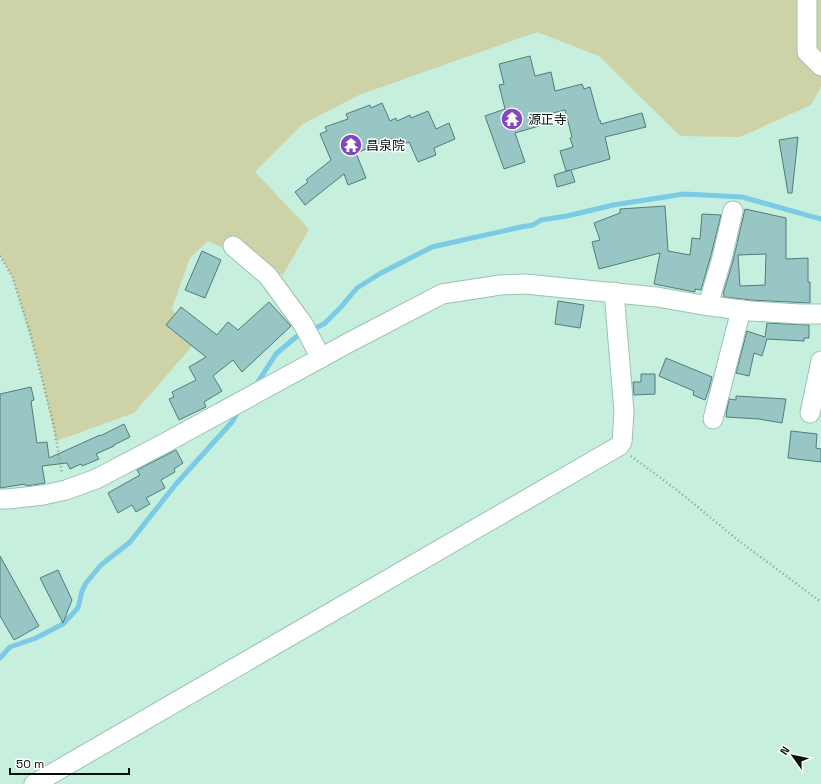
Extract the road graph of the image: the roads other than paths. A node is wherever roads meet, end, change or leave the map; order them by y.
1 (807, 0) edge
2 (821, 66) edge
3 (733, 211) dead end
4 (233, 246) dead end
5 (614, 292) junction
6 (708, 305) junction
7 (741, 310) junction
8 (821, 314) edge
9 (321, 358) junction
10 (821, 361) edge
11 (810, 413) dead end
12 (713, 418) dead end
13 (0, 499) edge
14 (34, 784) edge

1 - 2 street
3 - 6 street
4 - 9 street
5 - 6 street
5 - 9 street
5 - 14 street
6 - 7 street
7 - 8 street
7 - 12 street
9 - 13 street
10 - 11 street

